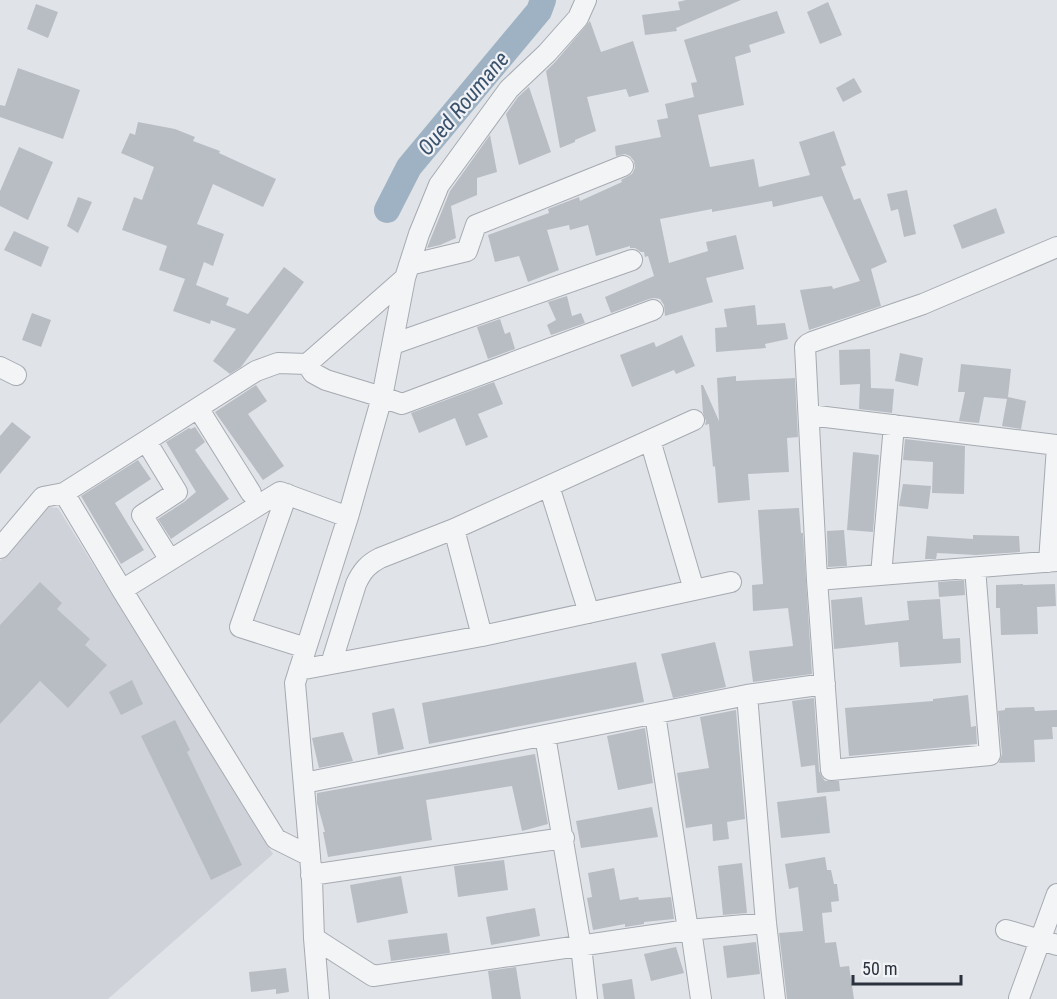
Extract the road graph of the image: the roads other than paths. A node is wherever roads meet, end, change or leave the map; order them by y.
1 (586, 0) edge
2 (623, 166) dead end
3 (1057, 247) edge
4 (632, 260) dead end
5 (407, 272) junction
6 (653, 310) dead end
7 (393, 344) junction
8 (307, 364) junction
9 (382, 397) junction
10 (198, 408) junction
11 (809, 415) junction
12 (694, 420) dead end
13 (894, 425) junction
14 (650, 440) junction
15 (146, 441) junction
16 (1057, 446) edge
17 (549, 486) junction
18 (64, 493) junction
19 (251, 493) dead end
20 (287, 495) junction
21 (348, 517) junction
22 (454, 529) junction
23 (0, 548) edge
24 (170, 560) junction
25 (1053, 562) edge
26 (975, 567) junction
27 (881, 575) junction
28 (817, 580) junction
29 (731, 582) dead end
30 (122, 590) junction
31 (694, 590) junction
32 (589, 613) junction
33 (482, 636) junction
34 (306, 648) junction
35 (331, 664) junction
36 (299, 670) junction
37 (825, 684) junction
38 (747, 695) junction
39 (655, 714) junction
40 (545, 736) junction
41 (304, 783) junction
42 (564, 838) junction
43 (311, 866) junction
44 (1057, 894) edge
45 (766, 923) junction
46 (689, 930) junction
47 (1006, 930) dead end
48 (314, 938) junction
49 (1049, 943) edge
50 (581, 946) junction
51 (1019, 998) edge
52 (319, 999) edge
53 (587, 999) edge
54 (701, 999) edge
55 (775, 999) edge

1 - 5 street
2 - 5 street
3 - 11 street
4 - 7 street
5 - 7 street
5 - 8 street
6 - 9 street
7 - 9 street
8 - 9 street
8 - 10 street
9 - 21 street
10 - 15 street
10 - 19 street
11 - 13 street
11 - 28 street
12 - 14 street
13 - 16 street
13 - 27 street
14 - 17 street
14 - 31 street
15 - 18 street
15 - 24 street
16 - 25 street
17 - 22 street
17 - 32 street
18 - 23 street
18 - 30 street
20 - 21 street
20 - 24 street
20 - 34 street
21 - 34 street
22 - 33 street
22 - 35 street
24 - 30 street
25 - 26 street
26 - 27 street
26 - 37 street
27 - 28 street
28 - 37 street
29 - 31 street
30 - 43 street
31 - 32 street
32 - 33 street
33 - 35 street
34 - 36 street
35 - 36 street
36 - 41 street
37 - 38 street
38 - 39 street
38 - 45 street
39 - 40 street
39 - 46 street
40 - 41 street
40 - 42 street
41 - 43 street
42 - 43 street
42 - 50 street
43 - 48 street
44 - 49 street
45 - 46 street
45 - 55 street
46 - 50 street
46 - 54 street
47 - 49 street
48 - 50 street
48 - 52 street
49 - 51 street
50 - 53 street

